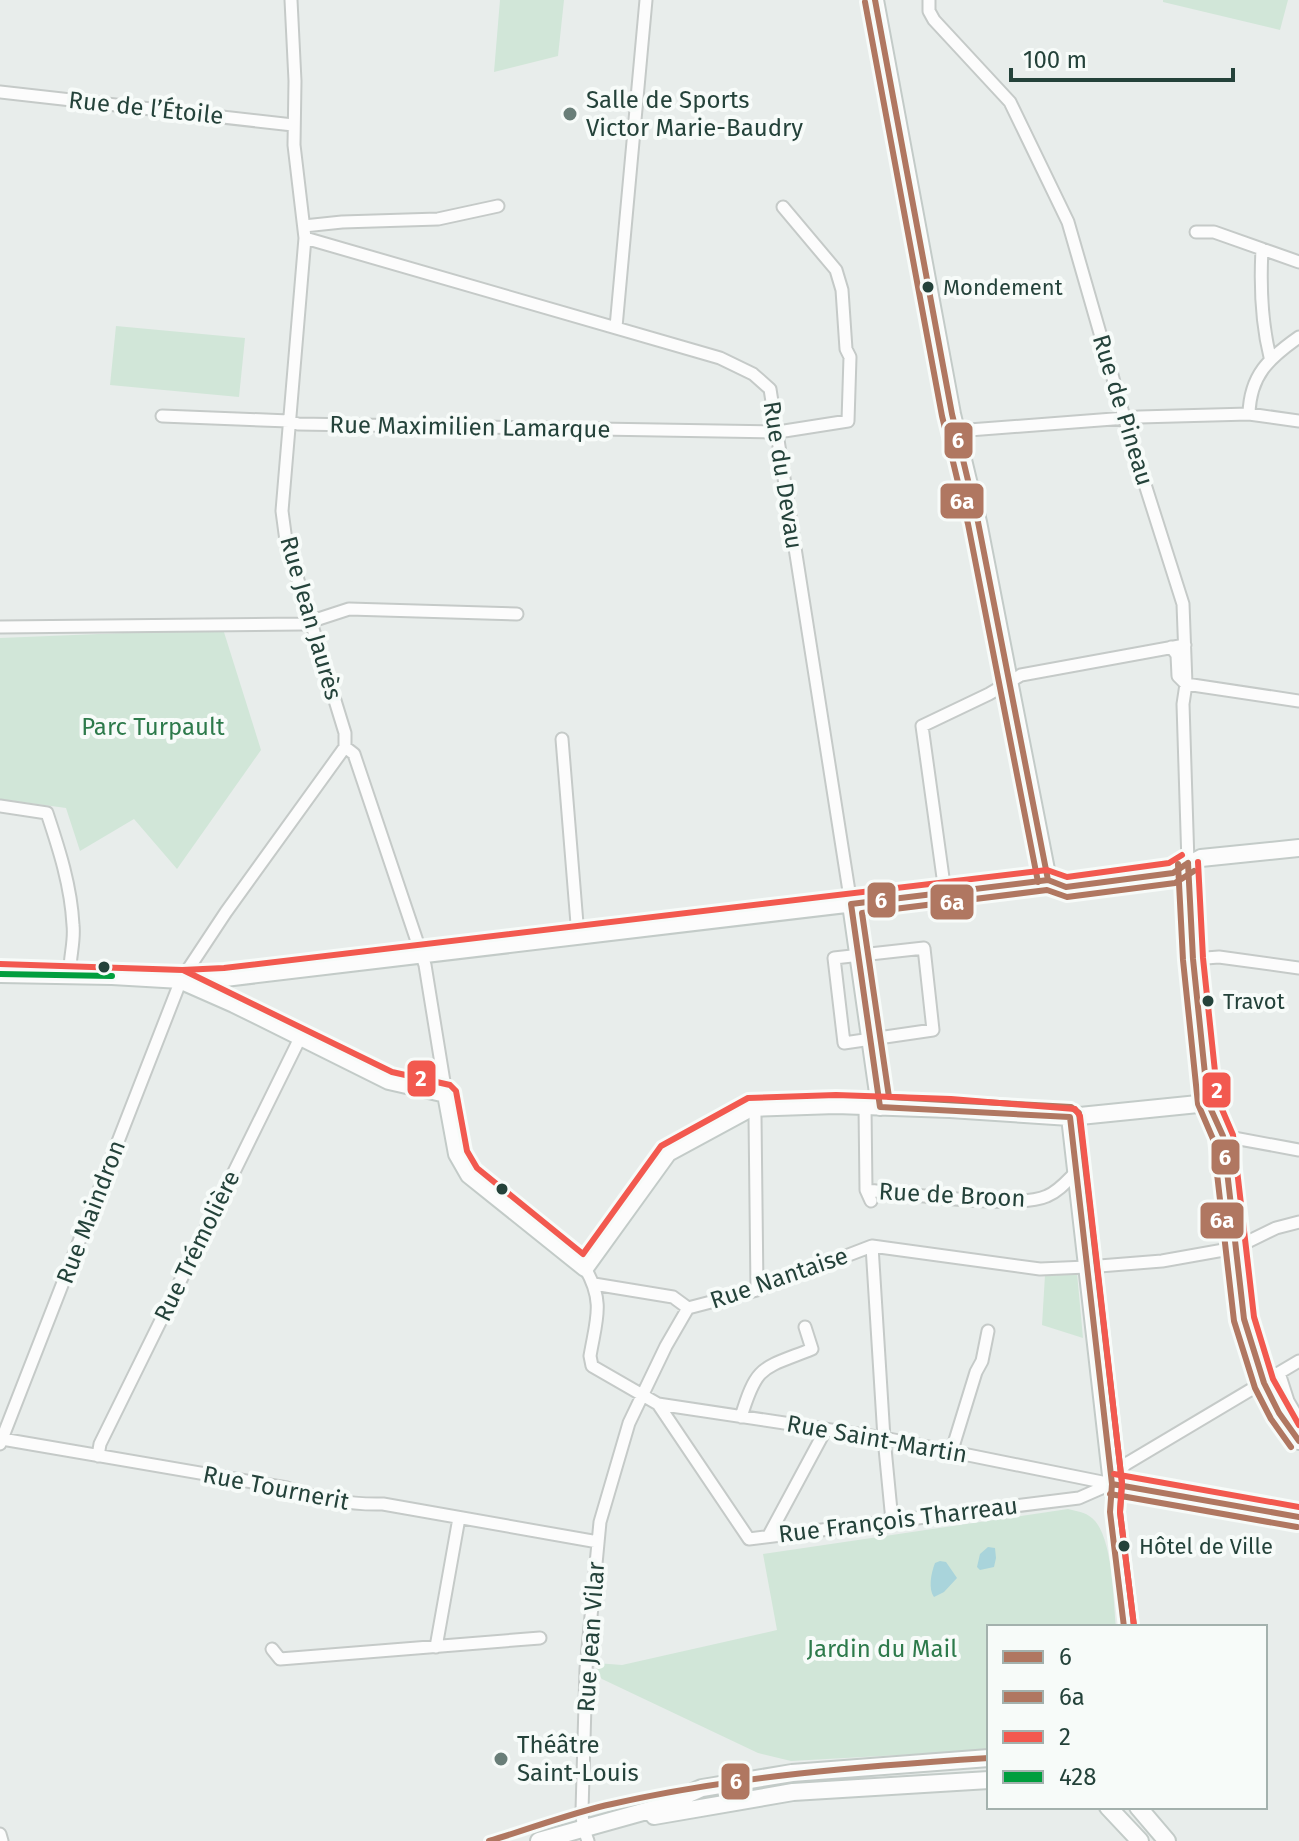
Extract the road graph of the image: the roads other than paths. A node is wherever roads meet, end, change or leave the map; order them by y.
1 (291, 0) edge
2 (646, 0) edge
3 (875, 0) edge
4 (929, 0) edge
5 (0, 92) edge
6 (293, 125) junction
7 (498, 206) dead end
8 (783, 207) dead end
9 (304, 232) junction
10 (1196, 232) dead end
11 (1262, 249) junction
12 (1299, 262) edge
13 (616, 327) junction
14 (1299, 337) edge
15 (1270, 357) junction
16 (1249, 414) junction
17 (162, 416) dead end
18 (1126, 418) junction
19 (289, 421) junction
20 (1299, 421) edge
21 (956, 431) junction
22 (778, 432) junction
23 (517, 614) dead end
24 (311, 622) junction
25 (0, 627) edge
26 (1185, 645) junction
27 (1171, 647) junction
28 (1010, 681) junction
29 (1186, 684) junction
30 (1299, 701) edge
31 (562, 739) dead end
32 (345, 747) junction
33 (0, 806) edge
34 (1299, 848) edge
35 (1188, 863) junction
36 (1048, 880) junction
37 (945, 892) junction
38 (851, 904) junction
39 (578, 936) junction
40 (421, 953) junction
41 (858, 955) junction
42 (1193, 959) junction
43 (1299, 968) edge
44 (0, 974) edge
45 (70, 975) junction
46 (181, 980) junction
47 (300, 1038) junction
48 (871, 1040) junction
49 (446, 1094) junction
50 (1208, 1103) junction
51 (872, 1107) junction
52 (751, 1108) junction
53 (1070, 1117) junction
54 (1223, 1136) junction
55 (1299, 1150) edge
56 (1076, 1172) junction
57 (1299, 1222) edge
58 (872, 1246) junction
59 (1235, 1248) junction
60 (1087, 1267) junction
61 (585, 1268) junction
62 (594, 1284) junction
63 (757, 1290) junction
64 (688, 1308) junction
65 (805, 1327) dead end
66 (988, 1331) dead end
67 (1299, 1361) edge
68 (1279, 1373) junction
69 (642, 1396) junction
70 (658, 1404) junction
71 (741, 1417) junction
72 (1299, 1420) edge
73 (826, 1429) junction
74 (884, 1438) junction
75 (1, 1441) edge
76 (1299, 1441) edge
77 (952, 1450) junction
78 (98, 1456) junction
79 (1112, 1484) junction
80 (1299, 1517) edge
81 (459, 1518) junction
82 (892, 1521) junction
83 (769, 1535) junction
84 (598, 1542) junction
85 (540, 1638) dead end
86 (436, 1647) junction
87 (272, 1649) dead end
88 (987, 1758) edge
89 (987, 1780) edge
90 (1110, 1809) edge
91 (1140, 1809) edge
92 (0, 1834) edge
93 (585, 1834) edge
94 (2, 1841) edge
95 (539, 1841) edge
96 (563, 1841) edge
97 (1140, 1841) edge
98 (1167, 1841) edge

1 - 6 street, Rue Jean Jaurès
2 - 13 street
3 - 21 street
4 - 18 street, Rue de Pineau
5 - 6 street, Rue de l’Étoile
6 - 9 street, Rue Jean Jaurès
7 - 9 street
8 - 22 street, Rue Maximilien Lamarque
9 - 13 street, Rue du Devau
9 - 19 street, Rue Jean Jaurès
10 - 11 street
11 - 12 street
11 - 15 street
13 - 22 street, Rue du Devau
14 - 15 street
15 - 16 street
16 - 18 street
16 - 20 street
17 - 19 street, Rue Maximilien Lamarque
18 - 21 street
18 - 26 street, Rue de Pineau
19 - 22 street, Rue Maximilien Lamarque
19 - 24 street, Rue Jean Jaurès
21 - 28 street
22 - 38 street, Rue du Devau
23 - 24 street
24 - 25 street
24 - 32 street, Rue Jean Jaurès
26 - 27 street
26 - 29 street, Rue de Pineau
27 - 28 street
27 - 29 street
28 - 36 street
28 - 37 street
29 - 30 street
29 - 35 street, Rue de Pineau
31 - 39 street
32 - 40 street, Rue Jean Jaurès
32 - 46 street, Rue Maindron
33 - 45 street
34 - 35 street
35 - 36 street
35 - 42 street
36 - 37 street
37 - 38 street
38 - 39 street
38 - 41 street
39 - 40 street
40 - 46 street
40 - 49 street, Rue Jean Jaurès
41 - 48 street
41 - 48 street
41 - 48 street
42 - 43 street
42 - 50 street
44 - 45 street
45 - 46 street
46 - 47 street
46 - 75 street, Rue Maindron
47 - 49 street
47 - 78 street, Rue Trémolière
48 - 51 street
49 - 61 street
50 - 53 street
50 - 54 street
51 - 52 street
51 - 53 street
51 - 56 street, Rue de Broon
52 - 61 street
52 - 63 street
53 - 56 street
54 - 55 street
54 - 59 street
56 - 60 street
57 - 59 street
58 - 60 street
58 - 63 street, Rue Nantaise
58 - 74 street
59 - 60 street
59 - 76 street, bridge
60 - 79 street
61 - 62 street
62 - 64 street, Rue Nantaise
62 - 69 street, Rue Saint-Martin
63 - 64 street, Rue Nantaise
64 - 69 street, Rue Jean Vilar
65 - 71 street
66 - 77 street
67 - 68 street
68 - 72 street
68 - 79 street
69 - 70 street, Rue Saint-Martin
69 - 84 street, Rue Jean Vilar
70 - 71 street, Rue Saint-Martin
70 - 83 street, Rue François Tharreau
71 - 73 street, Rue Saint-Martin
73 - 74 street, Rue Saint-Martin
73 - 83 street
74 - 77 street, Rue Saint-Martin
74 - 82 street
75 - 78 street, Rue Tournerit
77 - 79 street, Rue Saint-Martin
78 - 81 street, Rue Tournerit
79 - 80 street, Rue Saint-Martin
79 - 82 street, Rue François Tharreau
81 - 84 street, Rue Tournerit
81 - 86 street
82 - 83 street, Rue François Tharreau
84 - 93 street, Rue Jean Vilar
85 - 86 street
86 - 87 street
88 - 93 street
89 - 93 street
90 - 97 street
91 - 98 street
92 - 94 street
93 - 95 street
93 - 96 street

